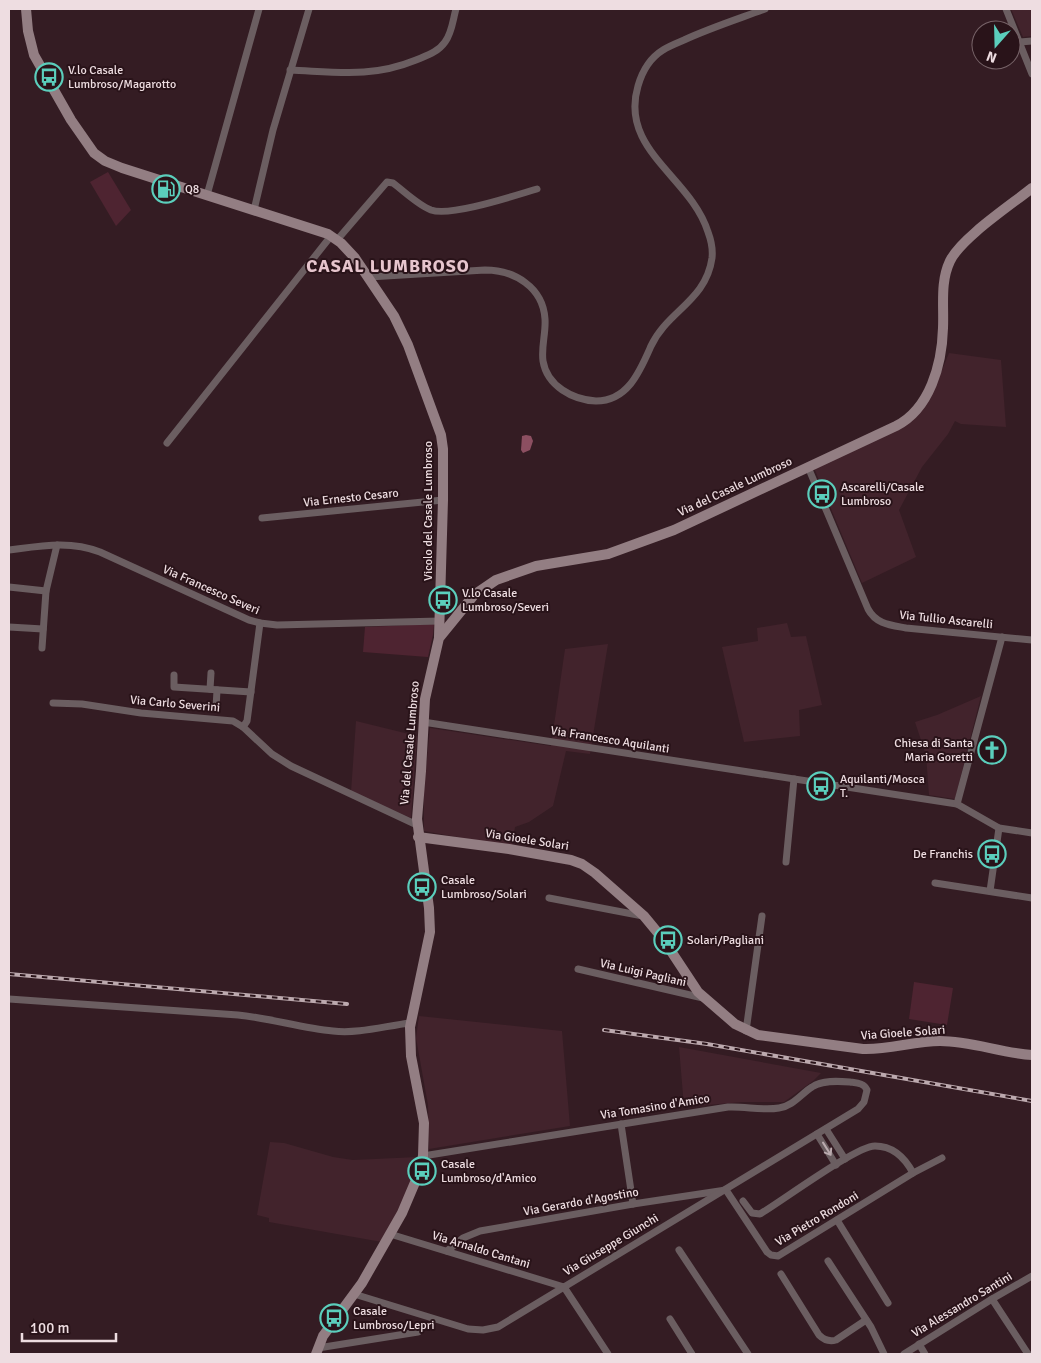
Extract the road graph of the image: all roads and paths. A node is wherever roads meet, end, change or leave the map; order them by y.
1 (26, 9) edge
2 (258, 9) edge
3 (309, 9) edge
4 (456, 9) edge
5 (764, 9) edge
6 (1021, 45) edge
7 (290, 70) junction
8 (1032, 74) edge
9 (1032, 188) edge
10 (538, 189) dead end
11 (207, 195) junction
12 (254, 210) junction
13 (334, 238) junction
14 (369, 277) junction
15 (166, 443) dead end
16 (808, 467) junction
17 (443, 500) junction
18 (262, 518) dead end
19 (58, 545) junction
20 (9, 550) edge
21 (9, 587) edge
22 (46, 591) junction
23 (440, 620) junction
24 (260, 623) junction
25 (9, 626) edge
26 (43, 629) junction
27 (1002, 637) junction
28 (439, 638) junction
29 (1032, 640) edge
30 (42, 648) dead end
31 (211, 673) dead end
32 (174, 675) dead end
33 (213, 690) junction
34 (251, 692) junction
35 (53, 703) dead end
36 (216, 708) dead end
37 (422, 722) junction
38 (243, 727) junction
39 (794, 779) junction
40 (957, 804) junction
41 (417, 824) junction
42 (999, 828) junction
43 (1032, 834) edge
44 (418, 837) junction
45 (786, 862) dead end
46 (935, 883) dead end
47 (990, 892) junction
48 (550, 898) dead end
49 (1032, 898) edge
50 (644, 916) junction
51 (762, 916) dead end
52 (578, 969) dead end
53 (703, 998) junction
54 (9, 999) edge
55 (410, 1023) junction
56 (746, 1031) junction
57 (1032, 1055) edge
58 (863, 1104) joint
59 (621, 1124) junction
60 (826, 1129) junction
61 (817, 1134) junction
62 (423, 1156) junction
63 (942, 1158) dead end
64 (845, 1159) junction
65 (836, 1165) junction
66 (913, 1173) junction
67 (726, 1190) junction
68 (742, 1201) dead end
69 (633, 1204) junction
70 (836, 1220) junction
71 (390, 1234) junction
72 (679, 1250) dead end
73 (447, 1251) junction
74 (828, 1261) dead end
75 (781, 1274) dead end
76 (1032, 1276) edge
77 (564, 1287) junction
78 (354, 1294) junction
79 (992, 1299) junction
80 (888, 1303) dead end
81 (670, 1318) dead end
82 (866, 1320) junction
83 (418, 1332) dead end
84 (919, 1344) junction
85 (317, 1351) edge
86 (608, 1354) edge
87 (692, 1354) edge
88 (748, 1354) edge
89 (884, 1354) edge
90 (904, 1354) edge
91 (926, 1354) edge
92 (1028, 1354) edge

1 - 11 street, Vicolo del Casale Lumbroso
2 - 11 street
3 - 7 street
4 - 7 street
5 - 14 street
6 - 8 street
7 - 12 street
9 - 16 street, Via del Casale Lumbroso
10 - 13 street
11 - 12 street, Vicolo del Casale Lumbroso
12 - 13 street, Vicolo del Casale Lumbroso
13 - 14 street, Vicolo del Casale Lumbroso
13 - 15 street
14 - 17 street, Vicolo del Casale Lumbroso
16 - 27 street, Via Tullio Ascarelli
16 - 28 street, Via del Casale Lumbroso
17 - 18 street, Via Ernesto Cesaro
17 - 23 street, Vicolo del Casale Lumbroso
19 - 20 street, Via Francesco Severi
19 - 22 street
19 - 24 street, Via Francesco Severi
21 - 22 street
22 - 26 street
23 - 24 street, Via Francesco Severi
23 - 28 street, Vicolo del Casale Lumbroso
24 - 34 street
25 - 26 street
26 - 30 street
27 - 29 street, Via Tullio Ascarelli
27 - 40 street
28 - 37 street, Via del Casale Lumbroso
31 - 33 street
32 - 33 street
33 - 34 street
33 - 36 street
34 - 38 street
35 - 38 street, Via Carlo Severini
37 - 39 street, Via Francesco Aquilanti
37 - 41 street, Via del Casale Lumbroso
38 - 41 street, Via Carlo Severini
39 - 40 street, Via Francesco Aquilanti
39 - 45 street
40 - 42 street, Via Francesco Aquilanti
41 - 44 street, Via del Casale Lumbroso
42 - 43 street, Via Francesco Aquilanti
42 - 47 street
44 - 50 street, Via Gioele Solari
44 - 55 street, Via del Casale Lumbroso
46 - 47 street
47 - 49 street
48 - 50 street
50 - 53 street, Via Gioele Solari
51 - 56 street
52 - 53 street, Via Luigi Pagliani
53 - 56 street, Via Gioele Solari
54 - 55 street
55 - 62 street, Via del Casale Lumbroso
56 - 57 street, Via Gioele Solari
58 - 59 street, Via Tomasino d'Amico
58 - 60 street, Via Giuseppe Giunchi
59 - 62 street, Via Tomasino d'Amico
59 - 69 street
60 - 61 street, Via Giuseppe Giunchi
60 - 64 street
61 -> 65 street
61 - 67 street, Via Giuseppe Giunchi
62 - 71 street, Via del Casale Lumbroso
63 - 66 street, Via Pietro Rondoni
64 - 65 street
64 - 66 street
65 - 68 street
66 - 70 street, Via Pietro Rondoni
67 - 69 street, Via Gerardo d'Agostino
67 - 70 street, Via Pietro Rondoni
67 - 77 street, Via Giuseppe Giunchi
69 - 73 street, Via Gerardo d'Agostino
70 - 80 street
71 - 73 street, Via Arnaldo Cantani
71 - 78 street, Via del Casale Lumbroso
72 - 88 street
73 - 77 street, Via Arnaldo Cantani
74 - 82 street
75 - 82 street
76 - 79 street, Via Alessandro Santini
77 - 78 street, Via Giuseppe Giunchi
77 - 86 street
78 - 85 street, Via del Casale Lumbroso
79 - 84 street, Via Alessandro Santini
79 - 92 street
81 - 87 street
82 - 89 street
83 - 85 street
84 - 90 street, Via Alessandro Santini
84 - 91 street

